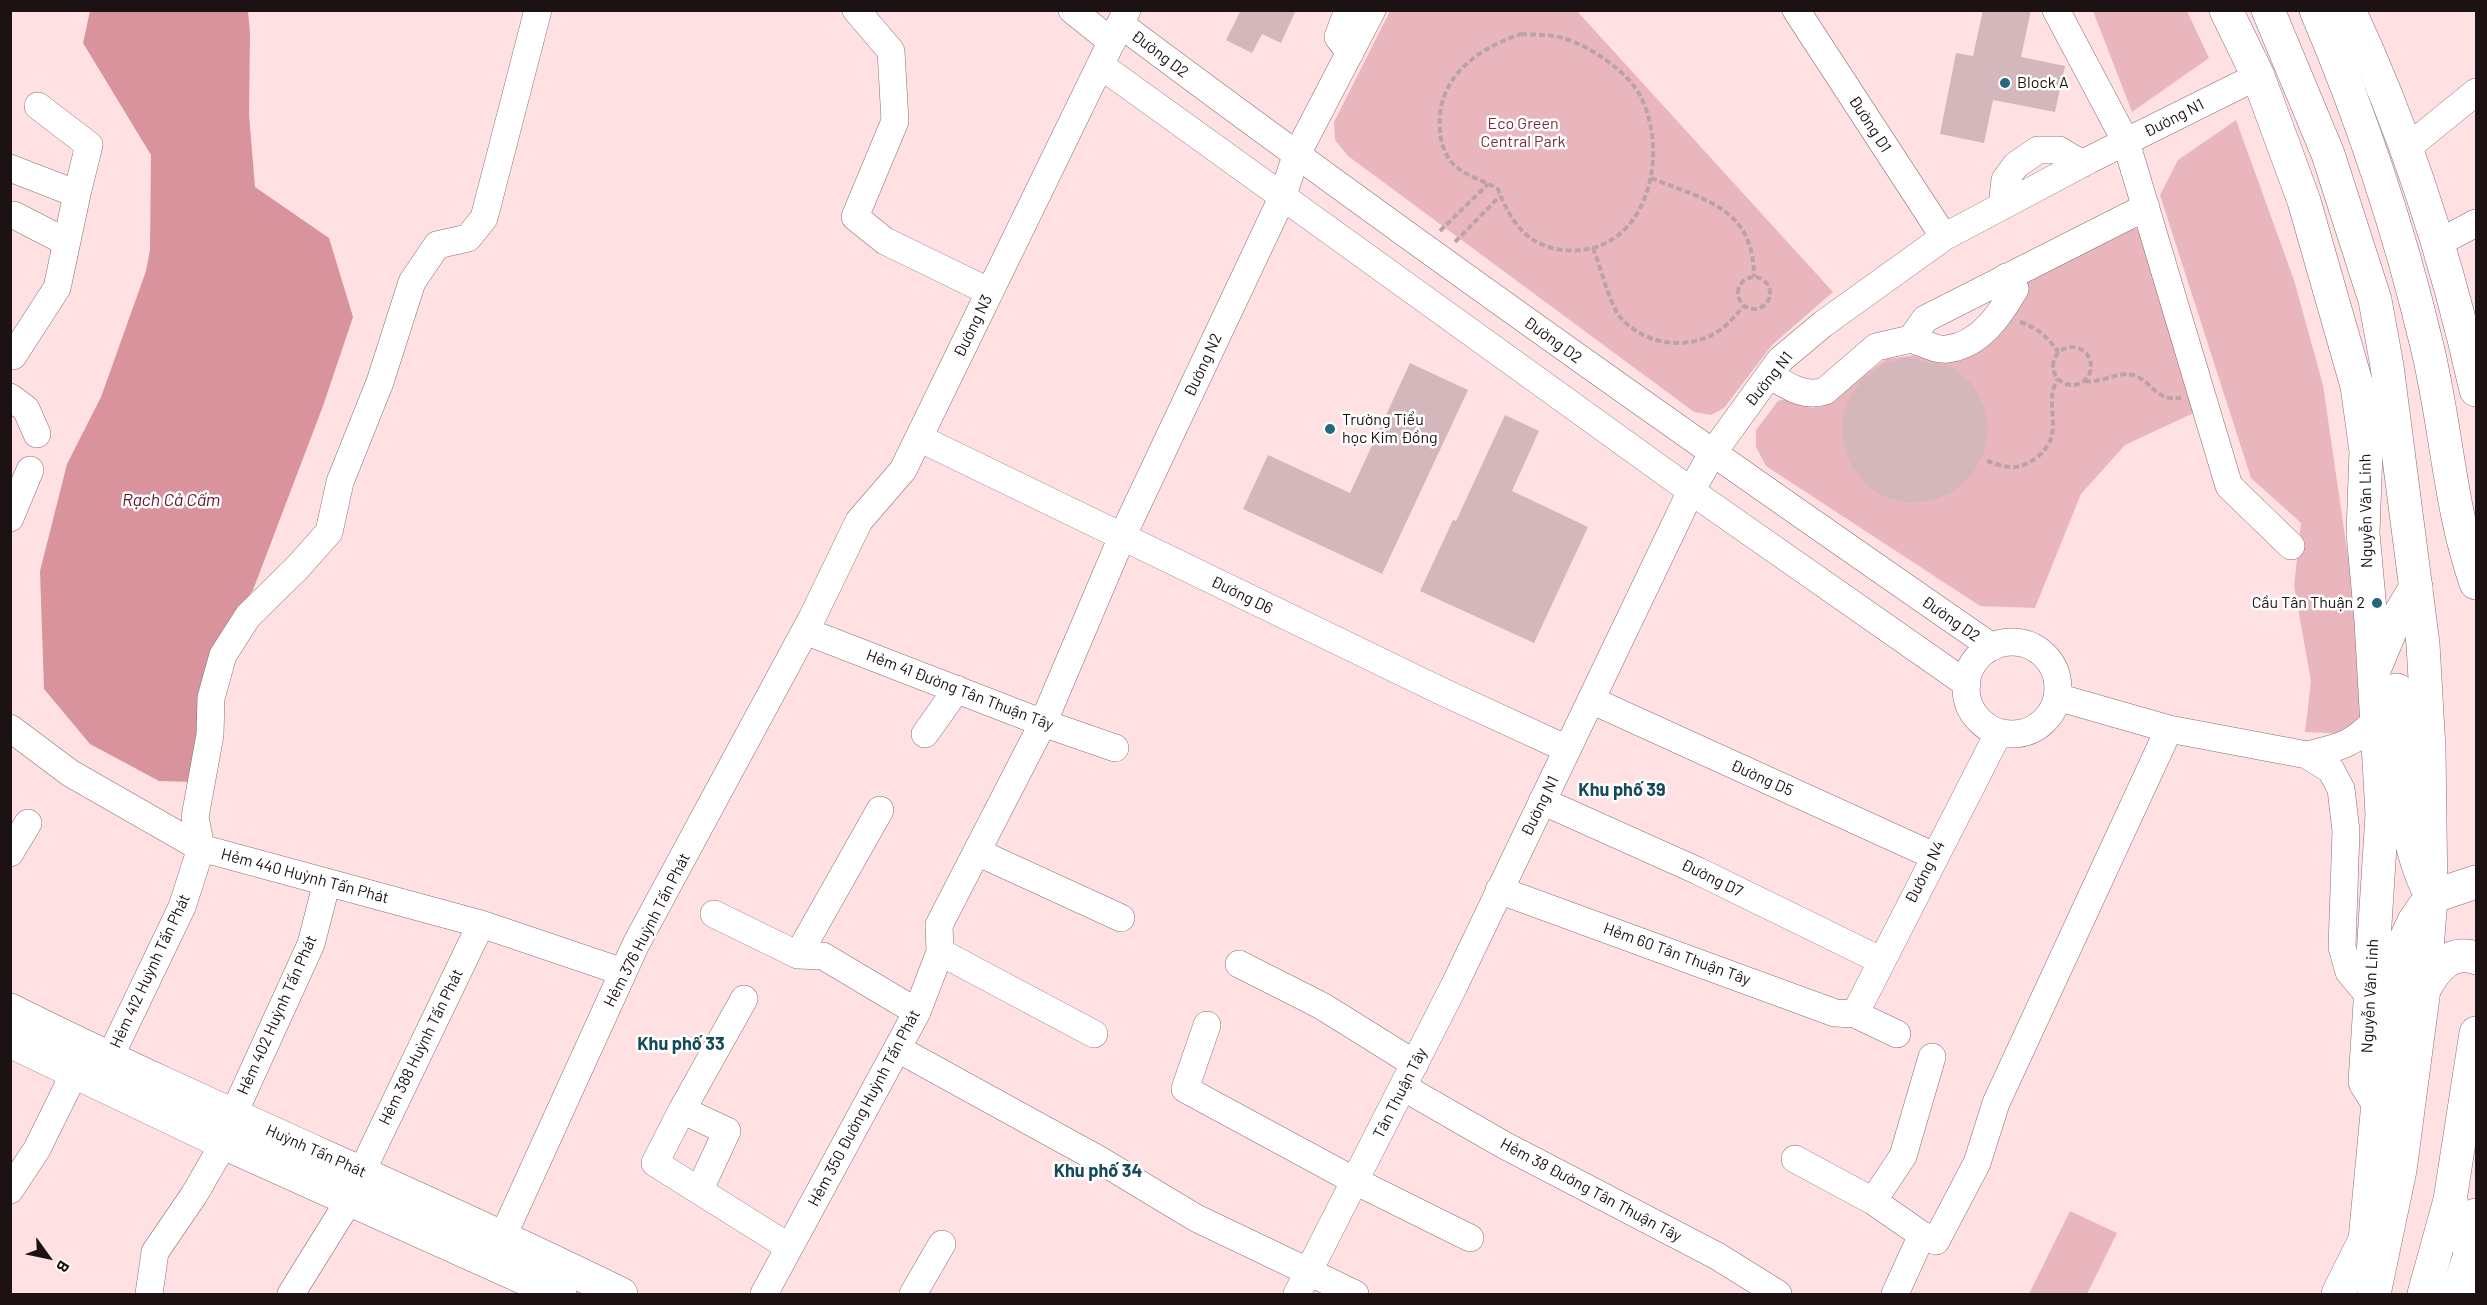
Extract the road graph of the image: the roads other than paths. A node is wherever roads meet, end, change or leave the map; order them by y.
1 (538, 10) edge
2 (856, 10) edge
3 (1072, 10) edge
4 (1348, 10) edge
5 (1372, 10) edge
6 (1796, 10) edge
7 (2056, 10) edge
8 (2226, 10) edge
9 (2268, 10) edge
10 (2316, 10) edge
11 (2349, 10) edge
12 (1115, 35) edge
13 (1350, 53) junction
14 (2258, 76) junction
15 (2476, 92) edge
16 (38, 106) dead end
17 (2127, 142) junction
18 (2407, 148) junction
19 (1296, 156) junction
20 (10, 168) edge
21 (77, 194) junction
22 (1282, 198) junction
23 (2146, 207) junction
24 (14, 215) dead end
25 (2476, 223) edge
26 (1944, 237) junction
27 (66, 242) junction
28 (2438, 243) junction
29 (2006, 277) junction
30 (990, 292) junction
31 (1911, 339) junction
32 (2472, 350) edge
33 (11, 357) edge
34 (1769, 375) junction
35 (2476, 390) edge
36 (10, 397) edge
37 (37, 434) dead end
38 (919, 438) junction
39 (2366, 451) junction
40 (1712, 454) junction
41 (30, 470) dead end
42 (1691, 491) junction
43 (10, 518) edge
44 (1122, 537) junction
45 (2291, 546) dead end
46 (2476, 583) edge
47 (2416, 587) junction
48 (2391, 628) junction
49 (805, 630) junction
50 (1992, 647) junction
51 (2374, 671) junction
52 (1967, 684) junction
53 (957, 689) junction
54 (2057, 697) junction
55 (1590, 700) junction
56 (2377, 719) junction
57 (1043, 723) junction
58 (10, 728) edge
59 (2169, 729) junction
60 (1999, 732) junction
61 (925, 734) dead end
62 (1115, 748) dead end
63 (1567, 749) junction
64 (2307, 755) junction
65 (1542, 801) junction
66 (880, 810) dead end
67 (28, 823) dead end
68 (201, 848) junction
69 (977, 852) junction
70 (10, 853) edge
71 (1934, 855) junction
72 (327, 882) junction
73 (2476, 882) edge
74 (1499, 890) junction
75 (2431, 897) junction
76 (2476, 906) edge
77 (714, 914) dead end
78 (1121, 918) dead end
79 (481, 924) junction
80 (940, 952) junction
81 (798, 955) junction
82 (2476, 958) edge
83 (1880, 960) junction
84 (1239, 964) dead end
85 (624, 972) junction
86 (2424, 989) junction
87 (744, 999) dead end
88 (2380, 1008) junction
89 (10, 1010) edge
90 (917, 1012) junction
91 (1855, 1014) junction
92 (1207, 1025) dead end
93 (2476, 1033) edge
94 (1094, 1034) dead end
95 (1897, 1034) dead end
96 (10, 1041) edge
97 (898, 1049) junction
98 (1932, 1057) dead end
99 (109, 1059) junction
100 (75, 1072) junction
101 (2413, 1073) junction
102 (1409, 1075) junction
103 (2378, 1103) junction
104 (682, 1110) junction
105 (229, 1128) junction
106 (1795, 1159) dead end
107 (1355, 1181) junction
108 (356, 1185) junction
109 (700, 1189) junction
110 (10, 1190) edge
111 (1873, 1201) junction
112 (2463, 1207) edge
113 (1922, 1235) junction
114 (503, 1236) junction
115 (1470, 1238) dead end
116 (2365, 1240) junction
117 (942, 1244) dead end
118 (2474, 1244) edge
119 (789, 1247) junction
120 (1304, 1283) edge
121 (2374, 1293) edge
122 (149, 1294) edge
123 (291, 1294) edge
124 (560, 1294) edge
125 (621, 1294) edge
126 (764, 1294) edge
127 (913, 1294) edge
128 (1355, 1294) edge
129 (1778, 1294) edge
130 (1895, 1294) edge
131 (2338, 1294) edge
132 (2424, 1294) edge
133 (2457, 1294) edge

1 - 68 street
2 - 30 street
3 - 12 street
4 - 13 street
5 - 13 street, Đường N2
6 - 26 street, Đường D1
7 - 17 street
8 - 14 main road, Nguyễn Văn Linh
9 - 47 main road, Nguyễn Văn Linh
10 - 46 main road
11 - 18 main road
12 - 19 street, Đường D2
12 - 22 street
12 - 30 street, Đường N3
13 - 19 street, Đường N2
14 - 17 street, Đường N1
14 - 39 main road, Nguyễn Văn Linh
15 - 18 street
16 - 21 street
17 - 23 street
17 - 26 street, Đường N1
18 - 28 main road
19 - 22 street, Đường N2
19 - 40 street, Đường D2
20 - 21 street
21 - 27 street
22 - 42 street
22 - 44 street, Đường N2
23 - 29 street
23 - 45 street
24 - 27 street
25 - 28 street
26 - 34 street, Đường N1
27 - 33 street
28 - 32 main road
29 - 31 street
29 - 31 street
30 - 38 street, Đường N3
31 - 34 street
32 - 35 main road
34 - 40 street, Đường N1
36 - 37 street
38 - 44 street, Đường D6
38 - 49 street, Đường N3
39 - 48 main road
39 - 51 main road, Nguyễn Văn Linh
40 - 42 street, Đường N1
40 - 50 street, Đường D2
41 - 43 street
42 - 52 street
42 - 55 street, Đường N1
44 - 57 street, Đường N2
44 - 63 street, Đường D6
47 - 48 main road
47 - 75 main road, Nguyễn Văn Linh
48 - 51 main road
48 - 75 main road
49 - 53 street, Hẻm 41 Đường Tân Thuận Tây
49 - 85 street, Hẻm 376 Huỳnh Tấn Phát
50 - 52 street
50 - 54 street
51 - 56 main road, Nguyễn Văn Linh
52 - 60 street
53 - 57 street, Hẻm 41 Đường Tân Thuận Tây
53 - 61 street
54 - 59 street
54 - 60 street
55 - 63 street, Đường N1
55 - 71 street, Đường D5
56 - 64 street
56 - 88 main road, Nguyễn Văn Linh
57 - 62 street, Hẻm 41 Đường Tân Thuận Tây
57 - 69 street, Hẻm 350 Đường Huỳnh Tấn Phát
58 - 68 street, Hẻm 440 Huỳnh Tấn Phát
59 - 64 street
59 - 113 street
60 - 71 street, Đường N4
63 - 65 street, Đường N1
64 - 88 street
65 - 74 street, Đường N1
65 - 83 street, Đường D7
66 - 81 street
67 - 70 street
68 - 72 street, Hẻm 440 Huỳnh Tấn Phát
68 - 99 street, Hẻm 412 Huỳnh Tấn Phát
69 - 78 street
69 - 80 street, Hẻm 350 Đường Huỳnh Tấn Phát
71 - 83 street, Đường N4
72 - 79 street, Hẻm 440 Huỳnh Tấn Phát
72 - 105 street, Hẻm 402 Huỳnh Tấn Phát
73 - 75 main road
74 - 91 street, Hẻm 60 Tân Thuận Tây
74 - 102 street, Tân Thuận Tây
75 - 76 main road
75 - 86 main road, Nguyễn Văn Linh
75 - 88 main road, Nguyễn Văn Linh
77 - 81 street
79 - 85 street, Hẻm 440 Huỳnh Tấn Phát
79 - 108 street, Hẻm 388 Huỳnh Tấn Phát
80 - 90 street, Hẻm 350 Đường Huỳnh Tấn Phát
80 - 94 street
81 - 90 street
82 - 86 main road, Nguyễn Văn Linh
83 - 91 street, Đường N4
84 - 102 street, Hẻm 38 Đường Tân Thuận Tây
85 - 114 street, Hẻm 376 Huỳnh Tấn Phát
86 - 101 main road, Nguyễn Văn Linh
87 - 104 street
88 - 103 main road, Nguyễn Văn Linh
89 - 99 main road, Huỳnh Tấn Phát
90 - 97 street, Hẻm 350 Đường Huỳnh Tấn Phát
91 - 95 street, Hẻm 60 Tân Thuận Tây
92 - 107 street
93 - 112 main road
96 - 100 main road, Huỳnh Tấn Phát
97 - 119 street, Hẻm 350 Đường Huỳnh Tấn Phát
97 - 120 street
98 - 111 street
99 - 105 main road, Huỳnh Tấn Phát
100 - 105 main road, Huỳnh Tấn Phát
100 - 110 street
101 - 103 main road
101 - 121 main road, Nguyễn Văn Linh
102 - 107 street, Tân Thuận Tây
102 - 129 street, Hẻm 38 Đường Tân Thuận Tây
103 - 116 main road, Nguyễn Văn Linh
104 - 109 street
104 - 109 street
105 - 108 main road, Huỳnh Tấn Phát
105 - 122 street, Hẻm 402 Huỳnh Tấn Phát
106 - 111 street
107 - 115 street
107 - 120 street, Tân Thuận Tây
108 - 114 main road, Huỳnh Tấn Phát
108 - 123 street, Hẻm 388 Huỳnh Tấn Phát
108 - 124 main road, Huỳnh Tấn Phát
109 - 119 street
111 - 113 street
112 - 118 main road
112 - 132 main road
113 - 130 street
114 - 125 main road, Huỳnh Tấn Phát
116 - 121 main road
116 - 131 main road, Nguyễn Văn Linh
117 - 127 street
118 - 133 main road
119 - 126 street, Hẻm 350 Đường Huỳnh Tấn Phát
120 - 128 street

